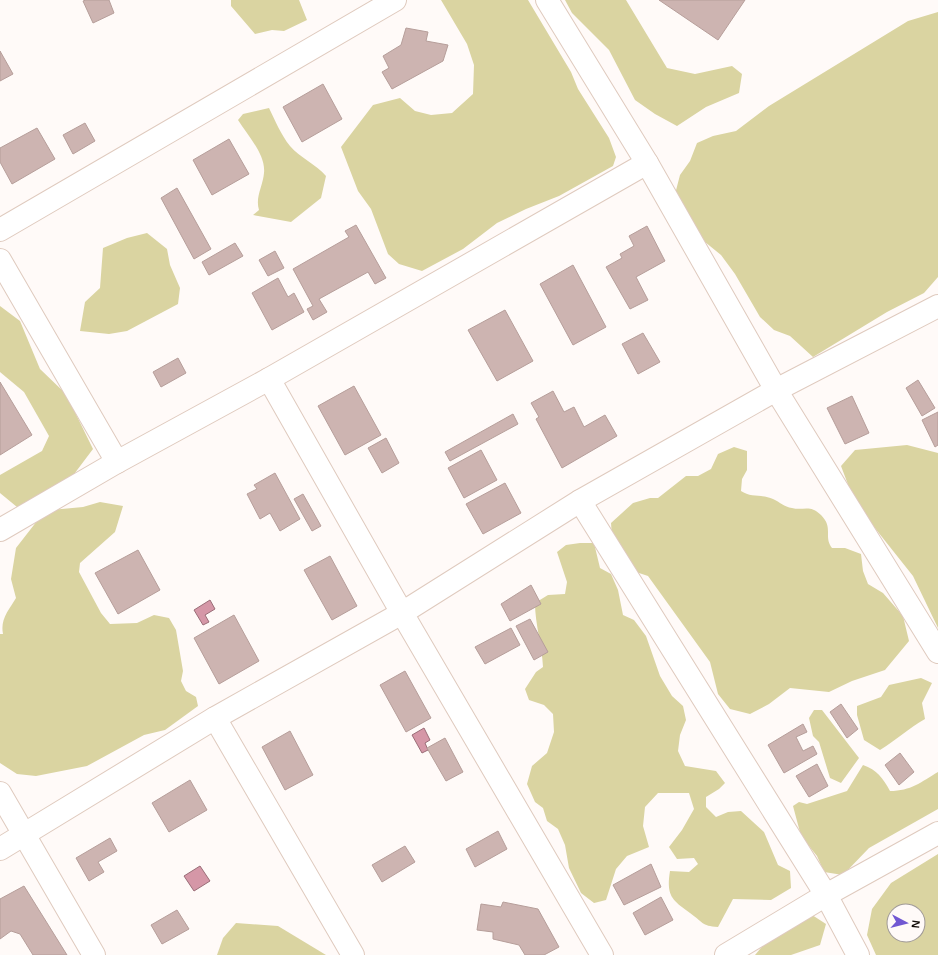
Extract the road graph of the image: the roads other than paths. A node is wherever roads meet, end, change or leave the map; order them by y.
1 (395, 0) edge
2 (547, 0) edge
3 (648, 163) junction
4 (0, 230) edge
5 (0, 260) edge
6 (938, 306) edge
7 (269, 379) junction
8 (776, 390) junction
9 (117, 462) junction
10 (580, 501) junction
11 (0, 530) edge
12 (402, 613) junction
13 (938, 652) edge
14 (215, 718) junction
15 (0, 793) edge
16 (938, 833) edge
17 (24, 834) junction
18 (0, 849) edge
19 (826, 895) junction
20 (94, 955) edge
21 (353, 955) edge
22 (602, 955) edge
23 (726, 955) edge
24 (858, 955) edge

1 - 4 street
2 - 3 street
3 - 7 street
3 - 8 street
5 - 9 street
6 - 8 street
7 - 9 street
7 - 12 street
8 - 10 street
8 - 13 street
9 - 11 street
10 - 12 street
10 - 19 street
12 - 14 street
12 - 22 street
14 - 17 street
14 - 21 street
15 - 17 street
16 - 19 street
17 - 18 street
17 - 20 street
19 - 23 street
19 - 24 street

